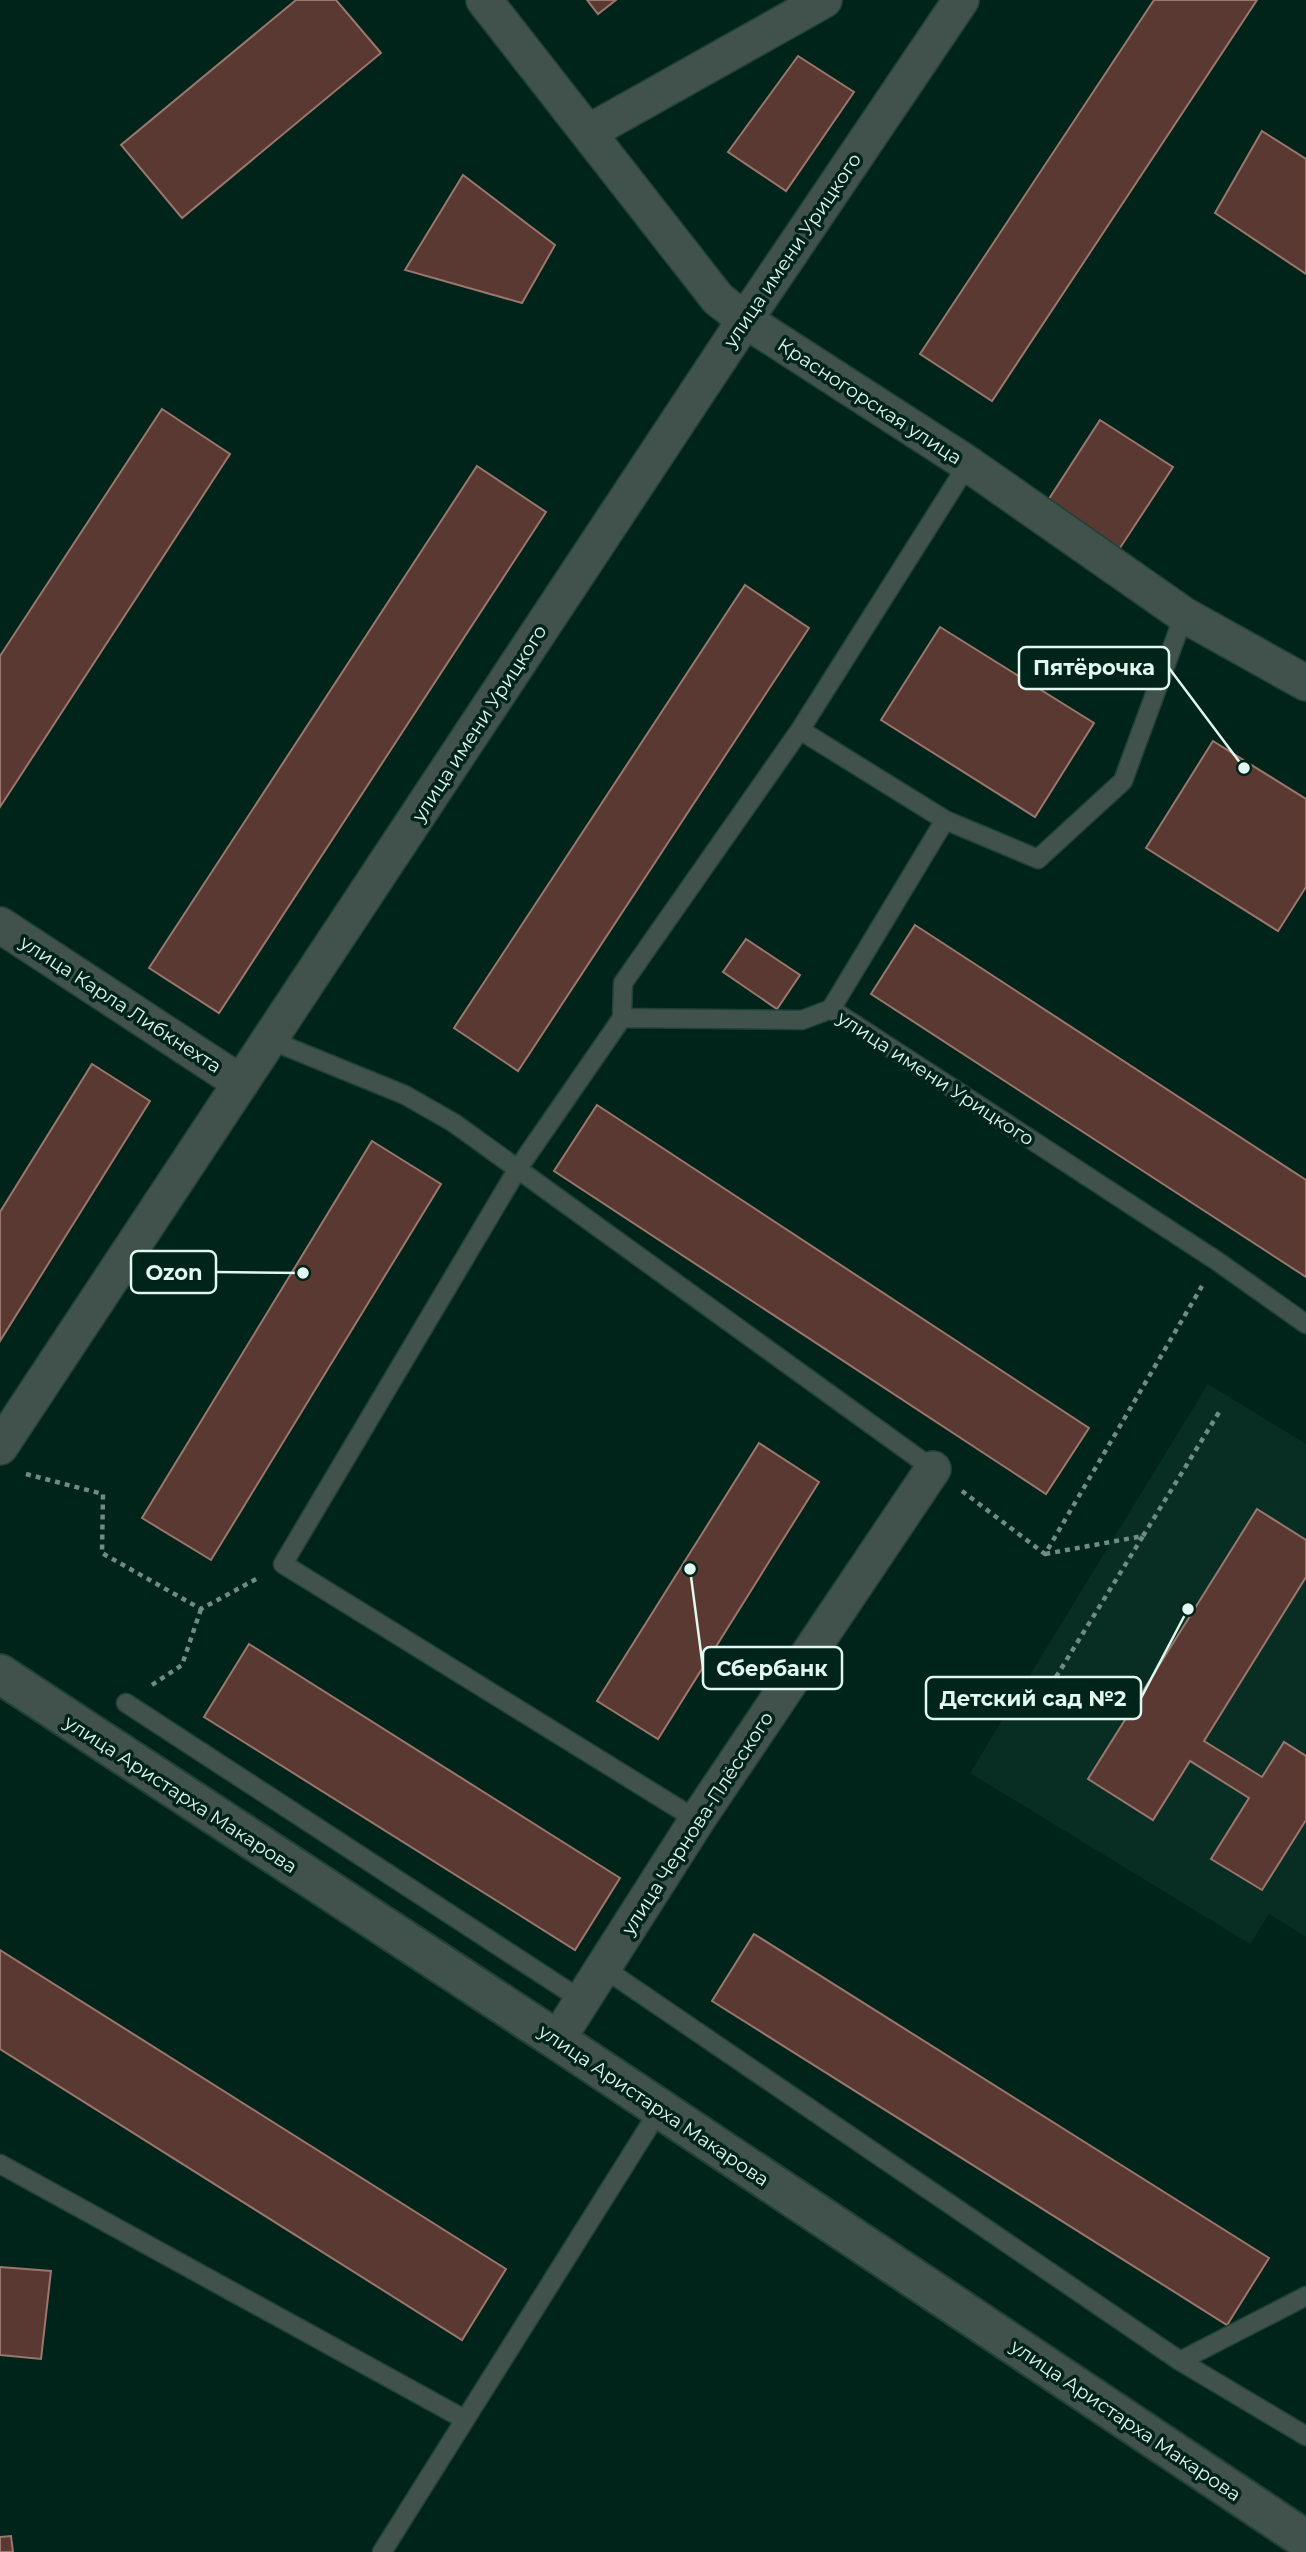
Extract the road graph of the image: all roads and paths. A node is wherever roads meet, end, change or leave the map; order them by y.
1 (484, 0) edge
2 (824, 0) edge
3 (961, 0) edge
4 (589, 132) junction
5 (745, 320) junction
6 (968, 464) junction
7 (1184, 615) junction
8 (1306, 683) edge
9 (800, 730) junction
10 (945, 820) junction
11 (0, 925) edge
12 (831, 1009) junction
13 (622, 1018) junction
14 (270, 1040) junction
15 (241, 1083) junction
16 (517, 1170) junction
17 (1217, 1261) junction
18 (1306, 1324) edge
19 (1221, 1409) dead end
20 (0, 1447) edge
21 (933, 1469) junction
22 (25, 1473) dead end
23 (1143, 1535) junction
24 (1045, 1554) junction
25 (283, 1564) junction
26 (201, 1609) junction
27 (0, 1674) edge
28 (126, 1703) joint
29 (1035, 1711) dead end
30 (697, 1820) junction
31 (602, 1967) junction
32 (583, 2001) junction
33 (557, 2040) junction
34 (660, 2109) junction
35 (0, 2164) edge
36 (1306, 2296) edge
37 (1180, 2361) junction
38 (464, 2419) junction
39 (1306, 2436) edge
40 (1306, 2540) edge
41 (382, 2552) edge

1 - 4 street, Красногорская улица
2 - 4 street
3 - 5 street, улица имени Урицкого
4 - 5 street, Красногорская улица
5 - 6 street, Красногорская улица
5 - 14 street, улица имени Урицкого
6 - 7 street, Красногорская улица
6 - 9 lane
7 - 8 street, Красногорская улица
7 - 10 lane
9 - 10 lane
9 - 13 lane
10 - 12 lane, улица имени Урицкого
11 - 15 street, улица Карла Либкнехта
12 - 13 lane
12 - 17 lane, улица имени Урицкого
13 - 16 lane
14 - 15 street, улица имени Урицкого
14 - 16 lane
15 - 20 street, улица имени Урицкого
16 - 21 lane
16 - 25 lane
17 - 18 lane, улица имени Урицкого
17 - 24 path
19 - 23 path
21 - 24 path
21 - 30 street, улица Чернова-Плёсского
22 - 26 path
23 - 24 path
23 - 29 path
25 - 26 path
25 - 30 lane
26 - 28 path
27 - 33 street, улица Аристарха Макарова
28 - 32 lane
30 - 31 street, улица Чернова-Плёсского
31 - 32 street, улица Чернова-Плёсского
31 - 37 lane
32 - 33 street, улица Чернова-Плёсского
33 - 34 street, улица Аристарха Макарова
34 - 38 lane
34 - 40 street, улица Аристарха Макарова
35 - 38 lane
36 - 37 lane
37 - 39 lane
38 - 41 lane

